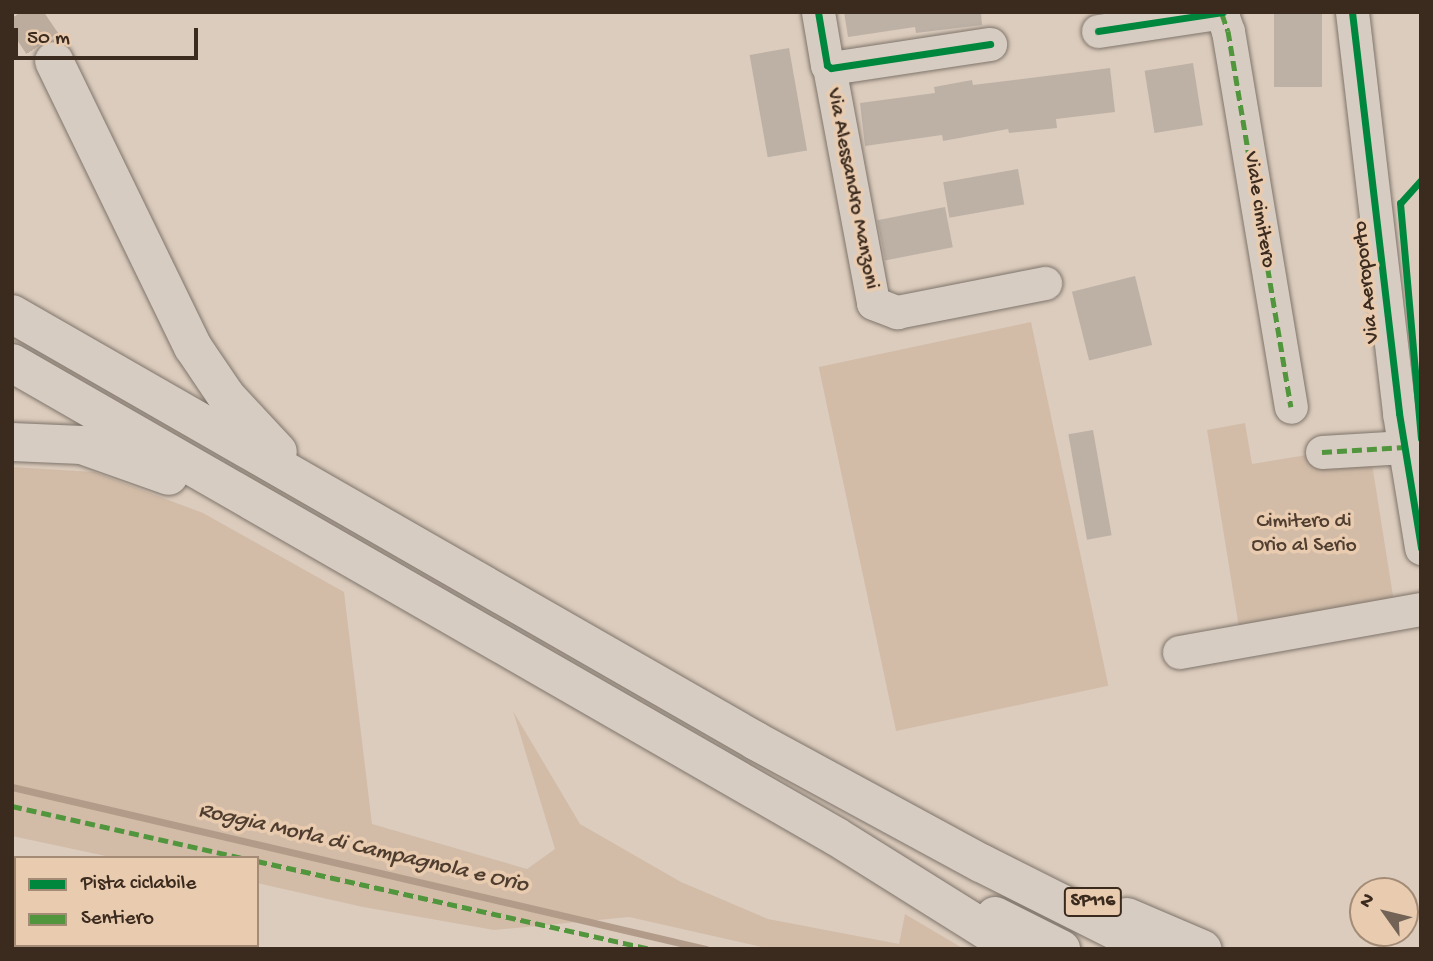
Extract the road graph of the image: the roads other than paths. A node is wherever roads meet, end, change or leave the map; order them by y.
1 (818, 12) edge
2 (1352, 12) edge
3 (1222, 13) edge
4 (1098, 31) dead end
5 (990, 44) dead end
6 (54, 61) tunnel mouth
7 (829, 67) junction
8 (1045, 284) dead end
9 (12, 314) edge
10 (12, 363) edge
11 (1292, 407) dead end
12 (12, 442) edge
13 (1405, 447) junction
14 (1322, 452) dead end
15 (337, 501) junction
16 (1421, 548) edge
17 (1421, 609) edge
18 (449, 614) junction
19 (1179, 652) dead end
20 (836, 837) junction
21 (981, 863) junction
22 (1016, 949) edge
23 (1061, 949) edge
24 (1152, 949) edge
25 (1202, 949) edge

1 - 7 street, Via Alessandro Manzoni
2 - 13 street, Via Aeroporto
3 - 4 street
3 - 11 street, Viale cimitero
5 - 7 street, Via Alessandro Manzoni
6 - 15 highway
7 - 8 street, Via Alessandro Manzoni
9 - 15 highway
10 - 18 highway
12 - 18 highway
13 - 14 street
13 - 16 street, Via Aeroporto
15 - 21 highway
17 - 19 street
18 - 20 highway
20 - 22 highway
20 - 23 highway
21 - 24 highway
21 - 25 highway, SP116

